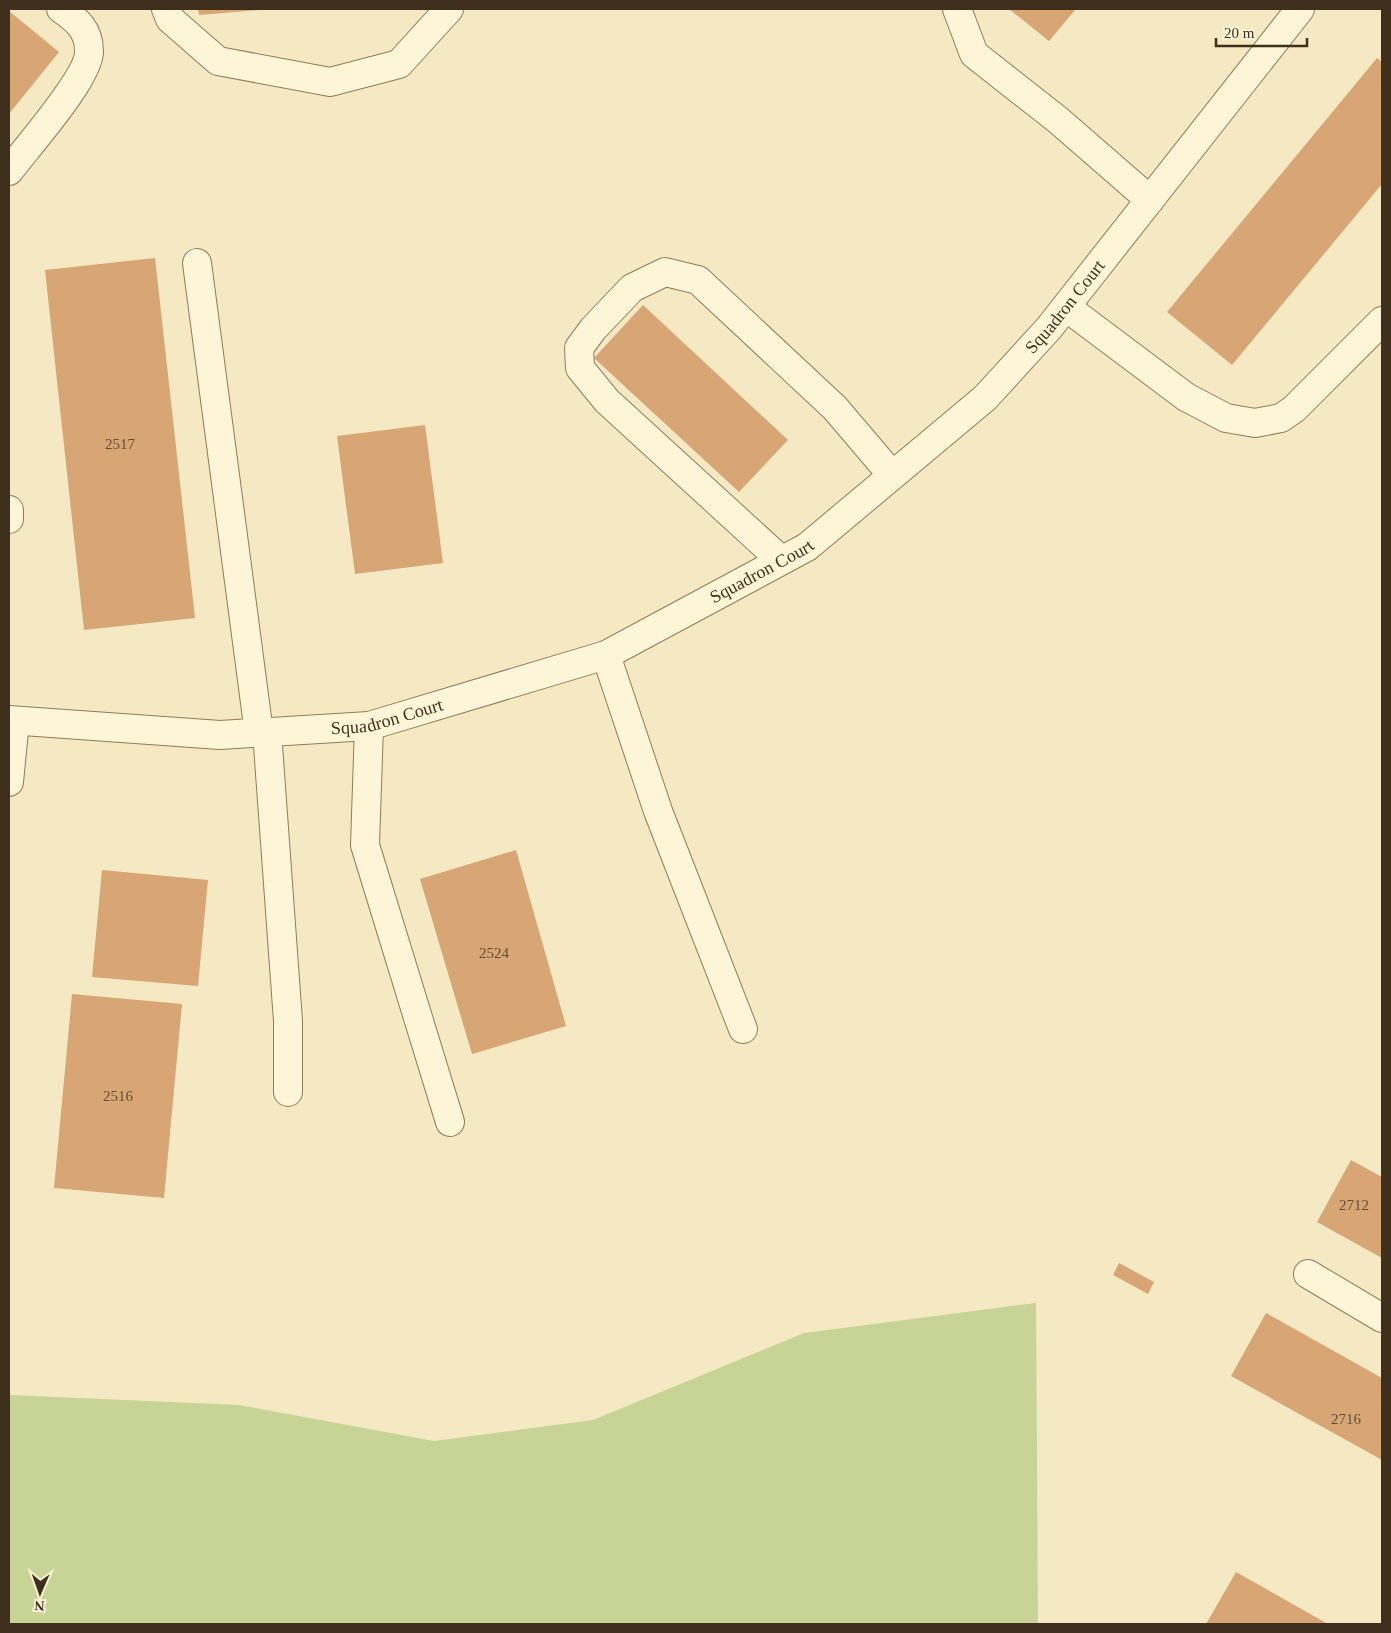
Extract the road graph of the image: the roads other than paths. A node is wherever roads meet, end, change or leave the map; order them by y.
1 (61, 9) edge
2 (166, 9) edge
3 (449, 9) edge
4 (957, 9) edge
5 (1289, 13) edge
6 (9, 171) edge
7 (1150, 200) junction
8 (197, 263) dead end
9 (1066, 306) junction
10 (1382, 321) edge
11 (892, 476) junction
12 (9, 510) edge
13 (9, 519) edge
14 (781, 560) junction
15 (606, 655) junction
16 (12, 721) edge
17 (369, 726) junction
18 (263, 732) junction
19 (9, 782) edge
20 (743, 1029) dead end
21 (288, 1092) dead end
22 (450, 1122) dead end
23 (1308, 1274) dead end
24 (1382, 1318) edge

1 - 6 street
2 - 3 street
4 - 7 street
5 - 7 street, Squadron Court
7 - 9 street, Squadron Court
8 - 18 street
9 - 10 street
9 - 11 street, Squadron Court
11 - 14 street, Squadron Court
11 - 14 street
12 - 13 street
14 - 15 street, Squadron Court
15 - 17 street, Squadron Court
15 - 20 street
16 - 18 street, Squadron Court
16 - 19 street
17 - 18 street, Squadron Court
17 - 22 street
18 - 21 street
23 - 24 street

